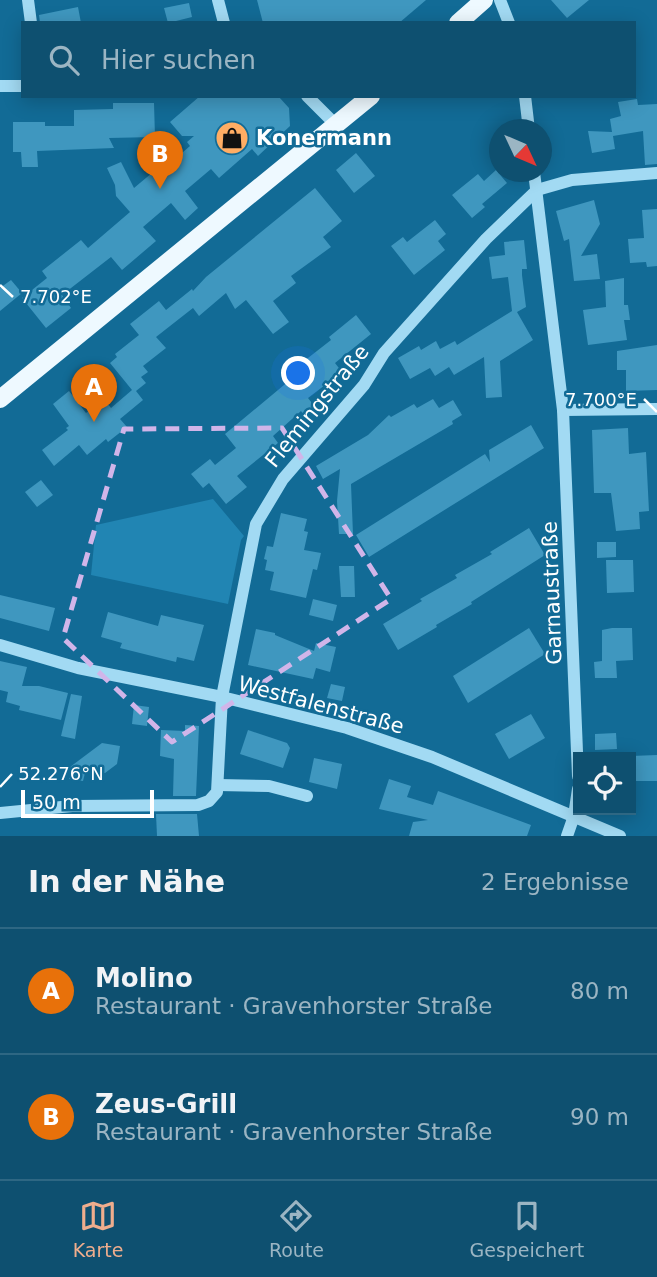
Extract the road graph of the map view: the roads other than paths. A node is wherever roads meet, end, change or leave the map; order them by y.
1 (28, 0) edge
2 (218, 0) edge
3 (484, 0) edge
4 (500, 0) edge
5 (31, 21) edge
6 (223, 21) edge
7 (460, 21) edge
8 (508, 21) edge
9 (0, 86) edge
10 (21, 86) edge
11 (309, 98) edge
12 (370, 98) edge
13 (525, 98) edge
14 (528, 119) edge
15 (336, 125) junction
16 (657, 173) edge
17 (536, 182) edge
18 (537, 190) junction
19 (0, 399) edge
20 (563, 410) junction
21 (657, 410) edge
22 (0, 645) edge
23 (222, 697) junction
24 (577, 752) edge
25 (218, 785) junction
26 (307, 796) dead end
27 (0, 813) edge
28 (574, 817) junction
29 (567, 836) edge
30 (620, 836) edge

1 - 5 street
2 - 6 street
3 - 7 main road
4 - 8 street
9 - 10 street
11 - 15 street
12 - 15 main road
13 - 14 street
15 - 19 main road
16 - 18 street
17 - 18 street, Garnaustraße
18 - 20 street, Garnaustraße
18 - 23 street, Flemingstraße
20 - 21 street
20 - 24 street, Garnaustraße
22 - 23 street, Westfalenstraße
23 - 25 street, Flemingstraße
23 - 28 street, Westfalenstraße
25 - 26 street
25 - 27 street
28 - 29 street
28 - 30 street, Westfalenstraße

